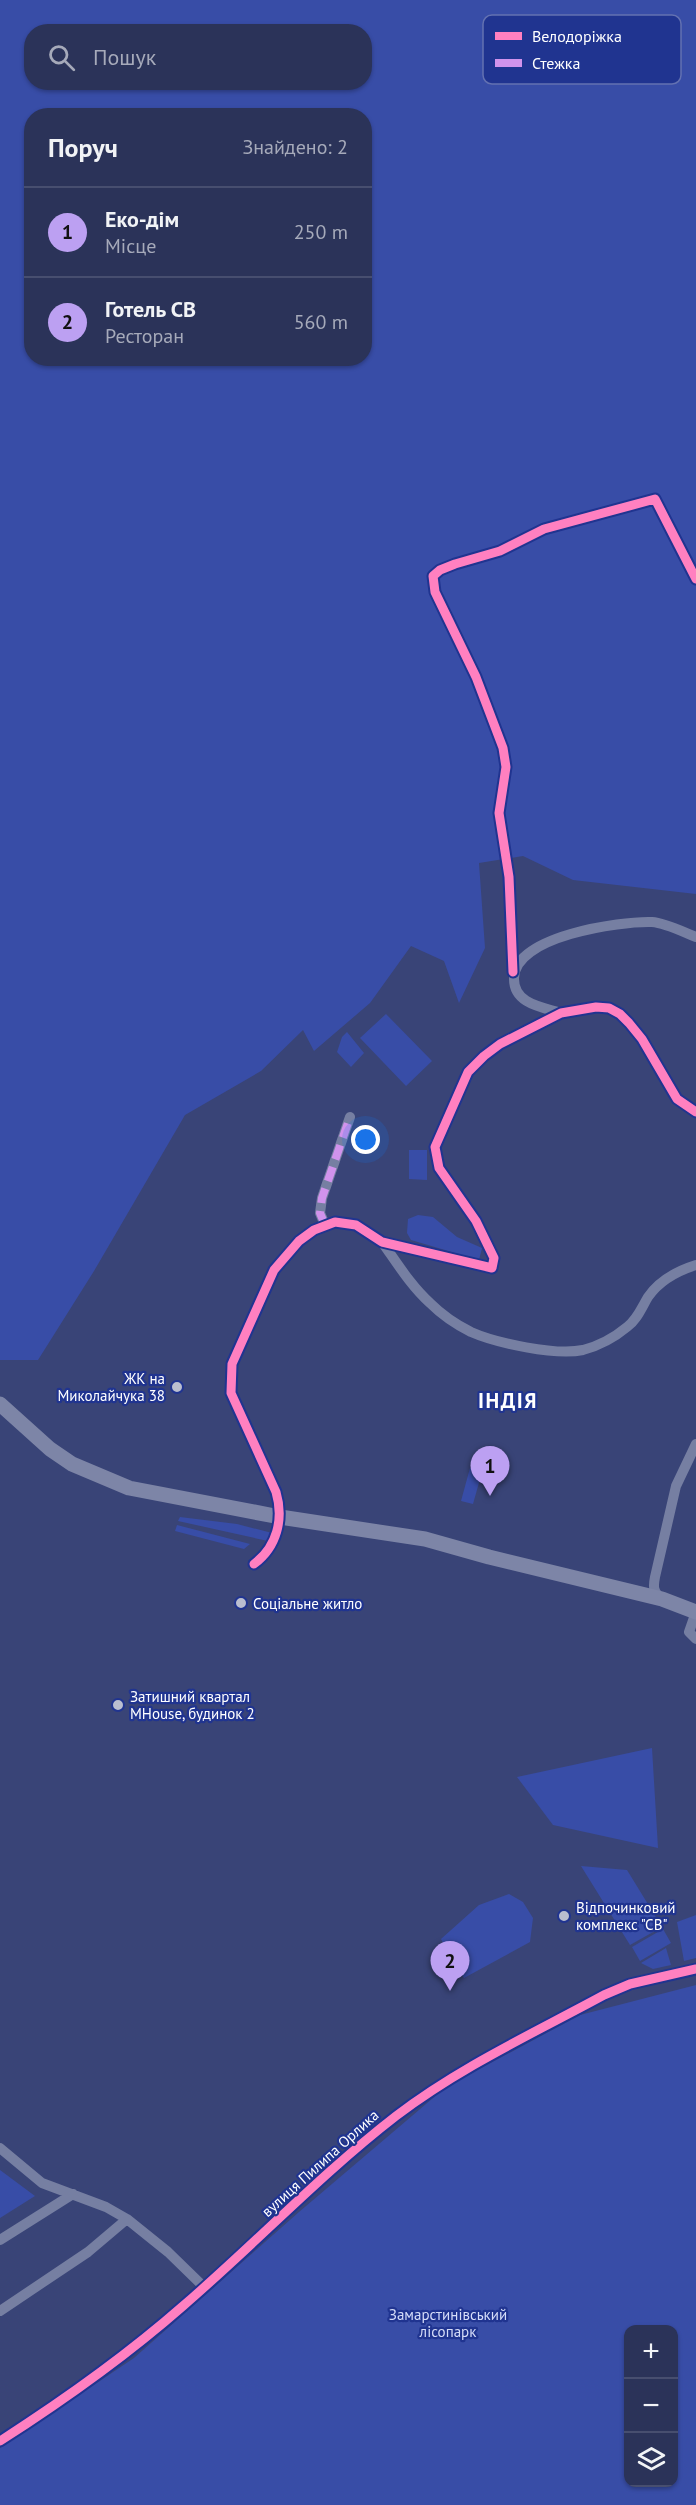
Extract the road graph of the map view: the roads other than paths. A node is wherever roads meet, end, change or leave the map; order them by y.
1 (696, 579) edge
2 (696, 937) edge
3 (513, 972) junction
4 (561, 1013) junction
5 (696, 1112) edge
6 (350, 1118) dead end
7 (326, 1225) junction
8 (382, 1242) junction
9 (696, 1265) edge
10 (0, 1404) edge
11 (696, 1444) edge
12 (280, 1517) junction
13 (254, 1564) dead end
14 (662, 1599) junction
15 (696, 1612) edge
16 (696, 1640) edge
17 (696, 1969) edge
18 (0, 2148) edge
19 (73, 2194) junction
20 (127, 2219) junction
21 (0, 2240) edge
22 (204, 2287) junction
23 (0, 2311) edge
24 (0, 2440) edge

1 - 3 street
2 - 3 street
3 - 4 street
4 - 5 street
4 - 8 street
6 - 7 street
7 - 8 street
7 - 12 street
8 - 9 street
10 - 12 street
11 - 14 street
12 - 13 street
12 - 14 street
14 - 15 street
15 - 16 street
17 - 22 street, вулиця Пилипа Орлика
18 - 19 street
19 - 20 street
19 - 21 street
20 - 22 street
20 - 23 street
22 - 24 street, вулиця Пилипа Орлика

